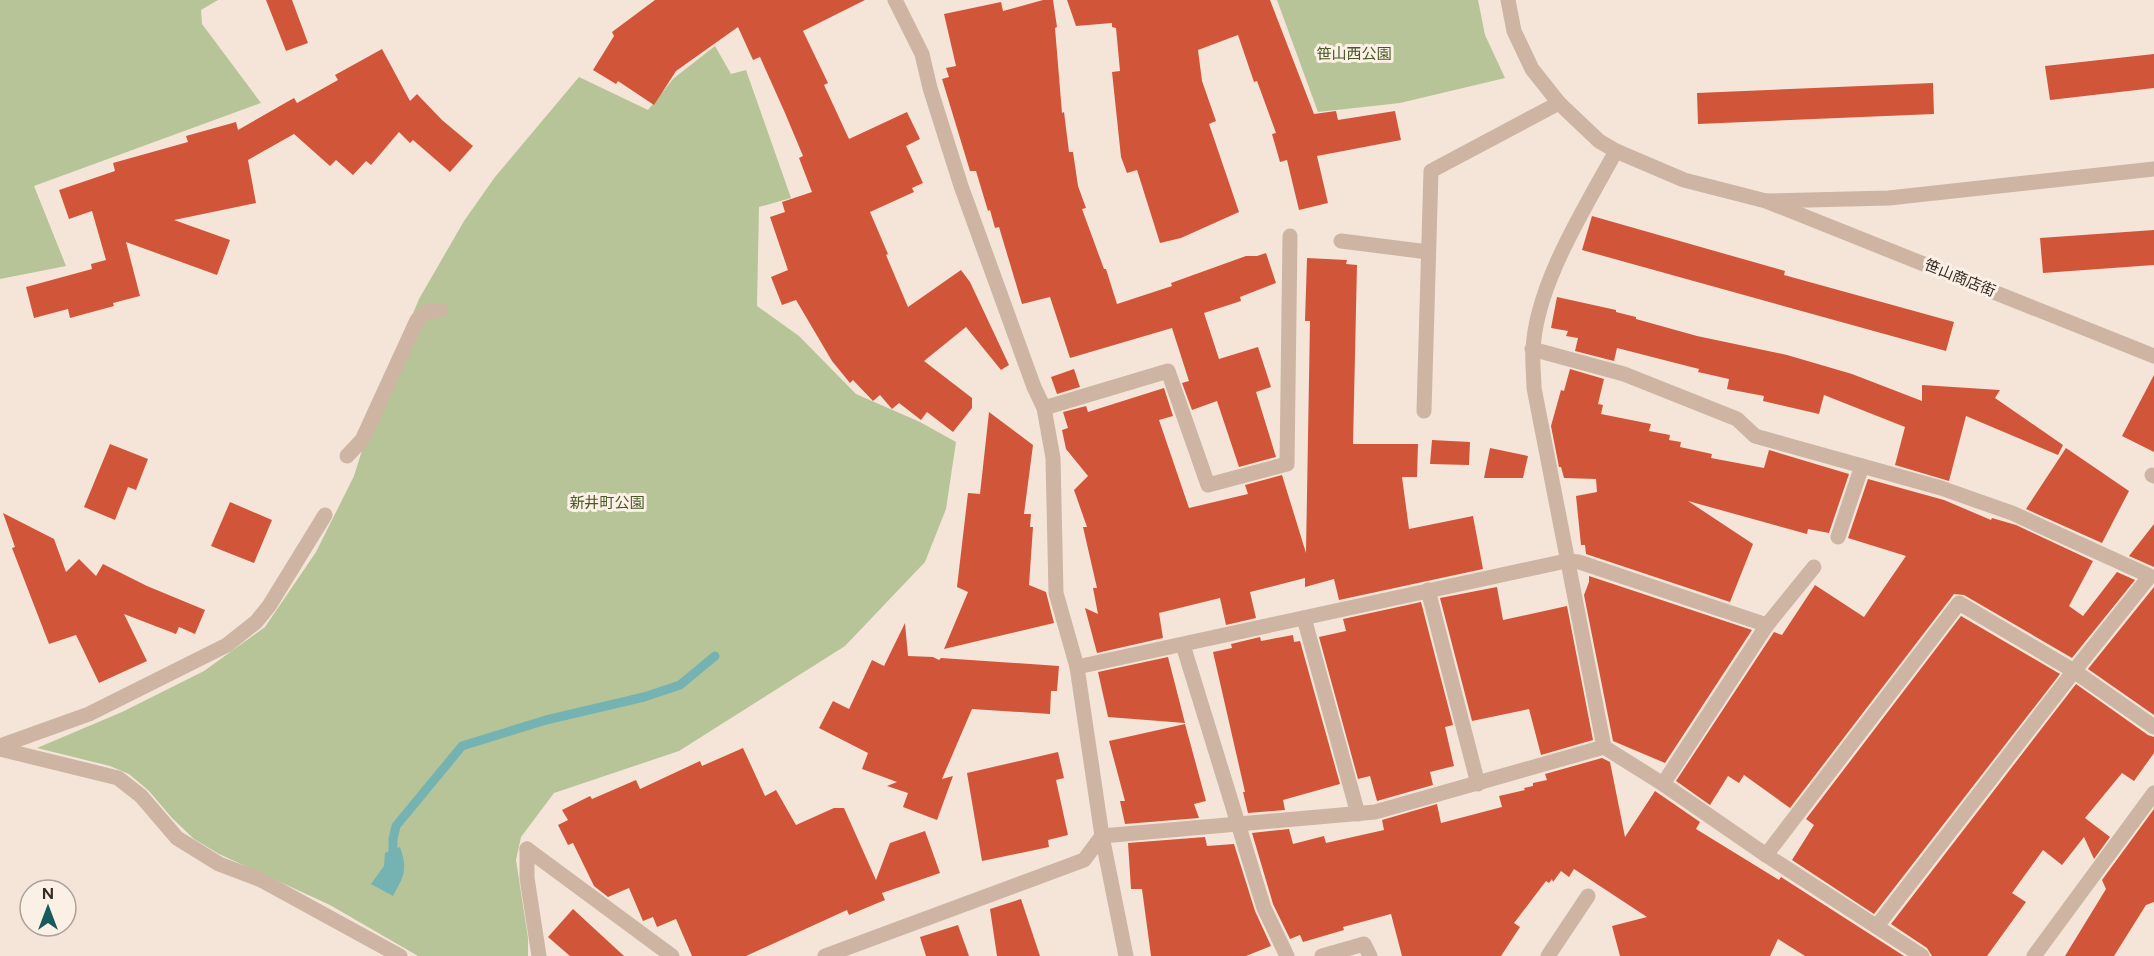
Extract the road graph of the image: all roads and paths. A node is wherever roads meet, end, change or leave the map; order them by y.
1 (895, 0) edge
2 (1508, 0) edge
3 (1559, 103) junction
4 (1616, 151) junction
5 (2154, 169) edge
6 (1766, 201) junction
7 (1290, 236) dead end
8 (1341, 241) dead end
9 (1428, 252) junction
10 (441, 310) dead end
11 (1533, 349) junction
12 (2154, 356) edge
13 (1044, 408) junction
14 (1424, 411) dead end
15 (347, 456) dead end
16 (1862, 466) junction
17 (325, 515) dead end
18 (1838, 537) dead end
19 (1566, 561) junction
20 (1814, 567) dead end
21 (2152, 576) edge
22 (1428, 590) junction
23 (1304, 618) junction
24 (1767, 625) junction
25 (1183, 645) junction
26 (1077, 667) junction
27 (2074, 671) junction
28 (2154, 727) edge
29 (0, 747) edge
30 (1604, 747) junction
31 (1478, 784) junction
32 (1663, 784) junction
33 (2154, 793) edge
34 (1358, 814) junction
35 (1237, 824) junction
36 (1102, 836) junction
37 (1766, 855) junction
38 (1588, 896) dead end
39 (1877, 926) junction
40 (400, 956) edge
41 (539, 956) edge
42 (672, 956) edge
43 (825, 956) edge
44 (1126, 956) edge
45 (1287, 956) edge
46 (1322, 956) edge
47 (1370, 956) edge
48 (1548, 956) edge
49 (1922, 956) edge
50 (2034, 956) edge

1 - 13 street
2 - 3 street
3 - 4 street
3 - 9 street
4 - 6 street
4 - 11 street
5 - 6 street
6 - 12 street, 笹山商店街
7 - 13 street
8 - 9 street
9 - 14 street
10 - 15 street
11 - 16 street
11 - 19 street
13 - 26 street
16 - 18 street
16 - 21 street
17 - 29 street
19 - 22 street
19 - 24 street
19 - 30 street
20 - 24 street
21 - 27 street
22 - 23 street
22 - 31 street
23 - 25 street
23 - 34 street
24 - 32 street
25 - 26 street
25 - 35 street
26 - 36 street
27 - 28 street
27 - 37 street
27 - 39 street
29 - 40 street
30 - 31 street
30 - 32 street
31 - 34 street
32 - 37 street
33 - 50 street
34 - 35 street
35 - 36 street
35 - 45 street
36 - 43 street
36 - 44 street
37 - 39 street
38 - 48 street
39 - 49 street
41 - 42 street
46 - 47 street

